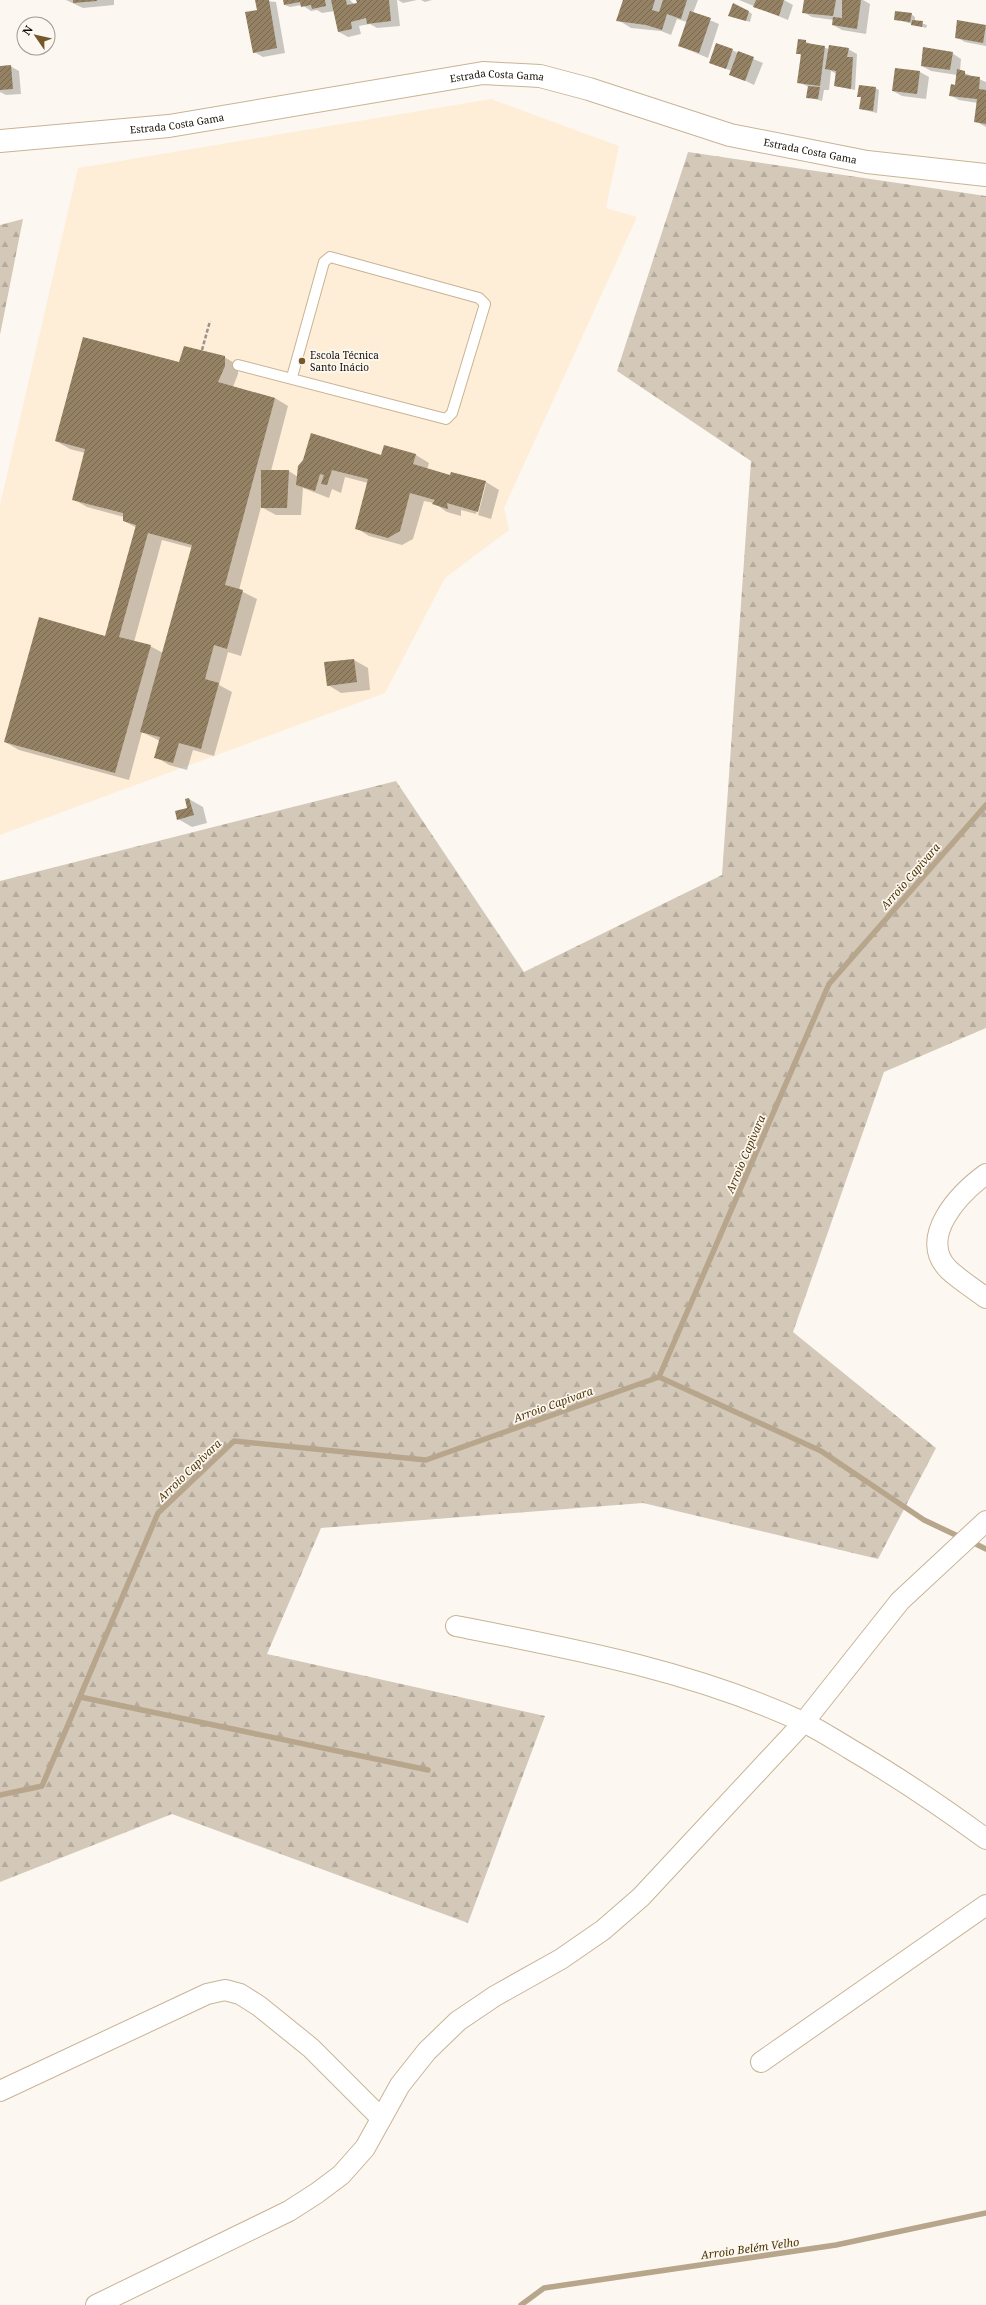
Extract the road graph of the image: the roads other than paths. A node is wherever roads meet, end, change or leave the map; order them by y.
1 (0, 141) edge
2 (986, 175) edge
3 (238, 365) dead end
4 (292, 378) junction
5 (986, 1174) edge
6 (986, 1298) edge
7 (986, 1521) edge
8 (456, 1626) dead end
9 (804, 1722) junction
10 (986, 1839) edge
11 (986, 1905) edge
12 (761, 2062) dead end
13 (0, 2091) edge
14 (381, 2118) junction
15 (96, 2305) edge

1 - 2 main road, Estrada Costa Gama
3 - 4 lane
4 - 4 lane
5 - 6 street
7 - 9 street
8 - 9 street
9 - 10 street
9 - 14 street
11 - 12 street
13 - 14 street
14 - 15 street

